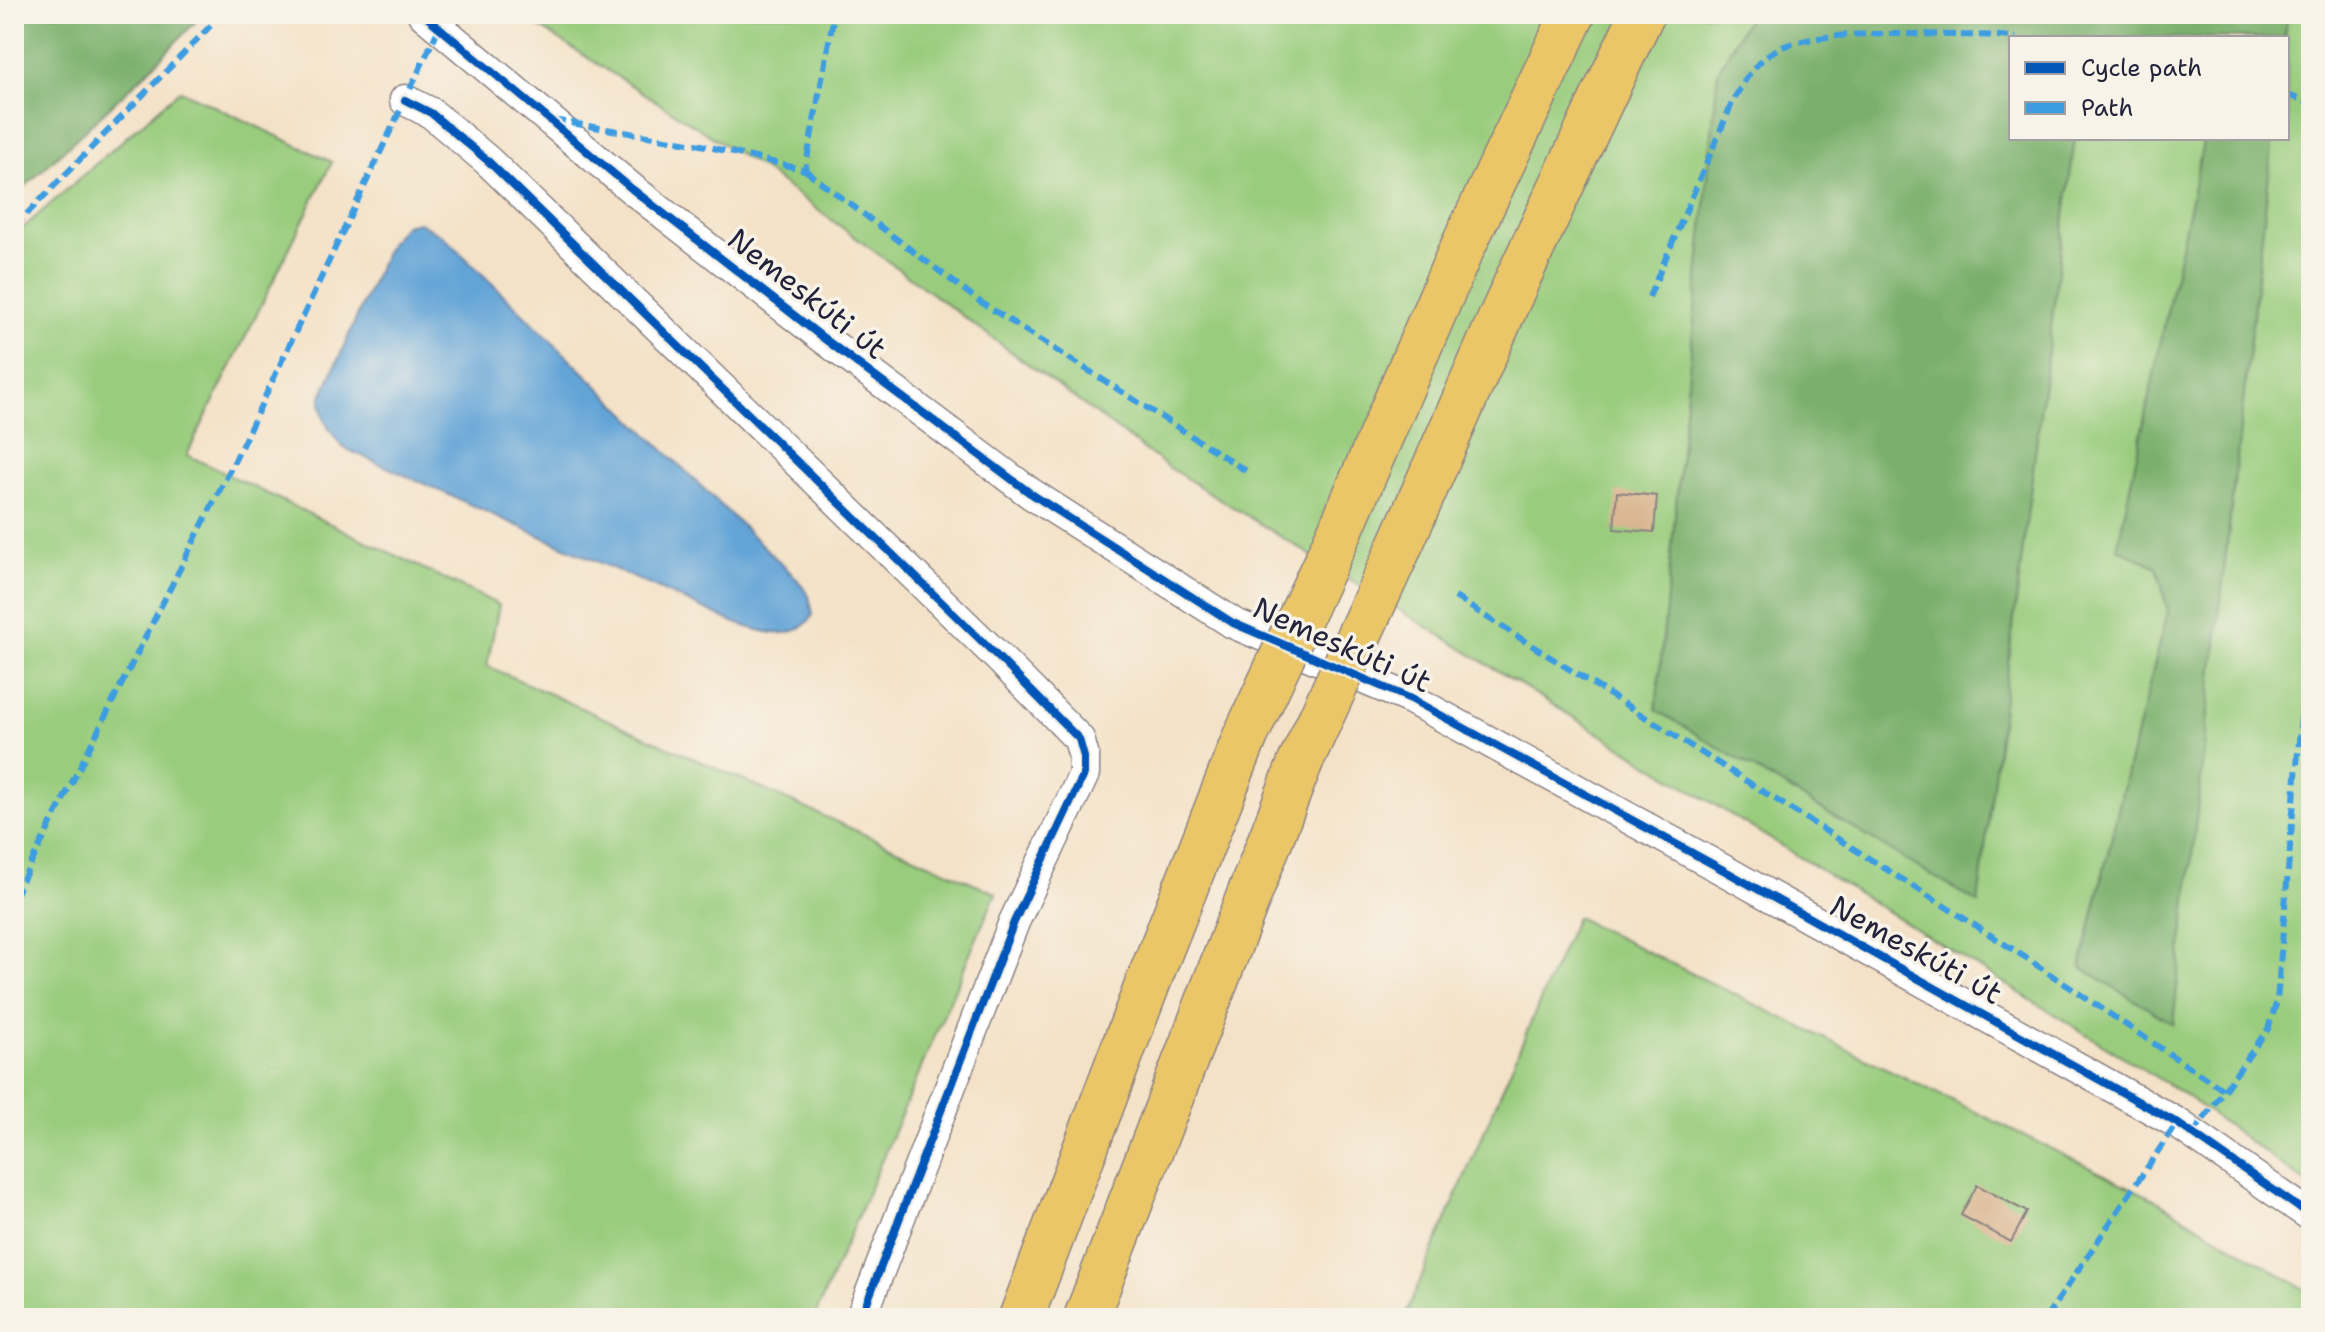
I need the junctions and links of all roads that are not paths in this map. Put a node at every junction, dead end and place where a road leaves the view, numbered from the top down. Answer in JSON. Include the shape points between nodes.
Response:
{"nodes":[{"id":1,"x":423,"y":14,"type":"edge"},
{"id":2,"x":1573,"y":14,"type":"edge"},
{"id":3,"x":1642,"y":14,"type":"edge"},
{"id":4,"x":405,"y":100,"type":"dead end"},
{"id":5,"x":2311,"y":1216,"type":"edge"},
{"id":6,"x":861,"y":1318,"type":"edge"},
{"id":7,"x":1021,"y":1318,"type":"edge"},
{"id":8,"x":1086,"y":1318,"type":"edge"}],
"edges":[{"from":1,"to":5,"type":"street","name":"Nemeskúti út","via":[[632,189],[1030,493],[1233,623],[1411,699],[1700,857],[2177,1123]]},
{"from":2,"to":7,"type":"highway","bridge":true,"via":[[1458,257],[1245,737]]},
{"from":3,"to":8,"type":"highway","bridge":true,"via":[[1300,763]]},
{"from":4,"to":6,"type":"street","via":[[440,119],[499,172],[1079,739],[1084,774],[1014,922]]}]}
